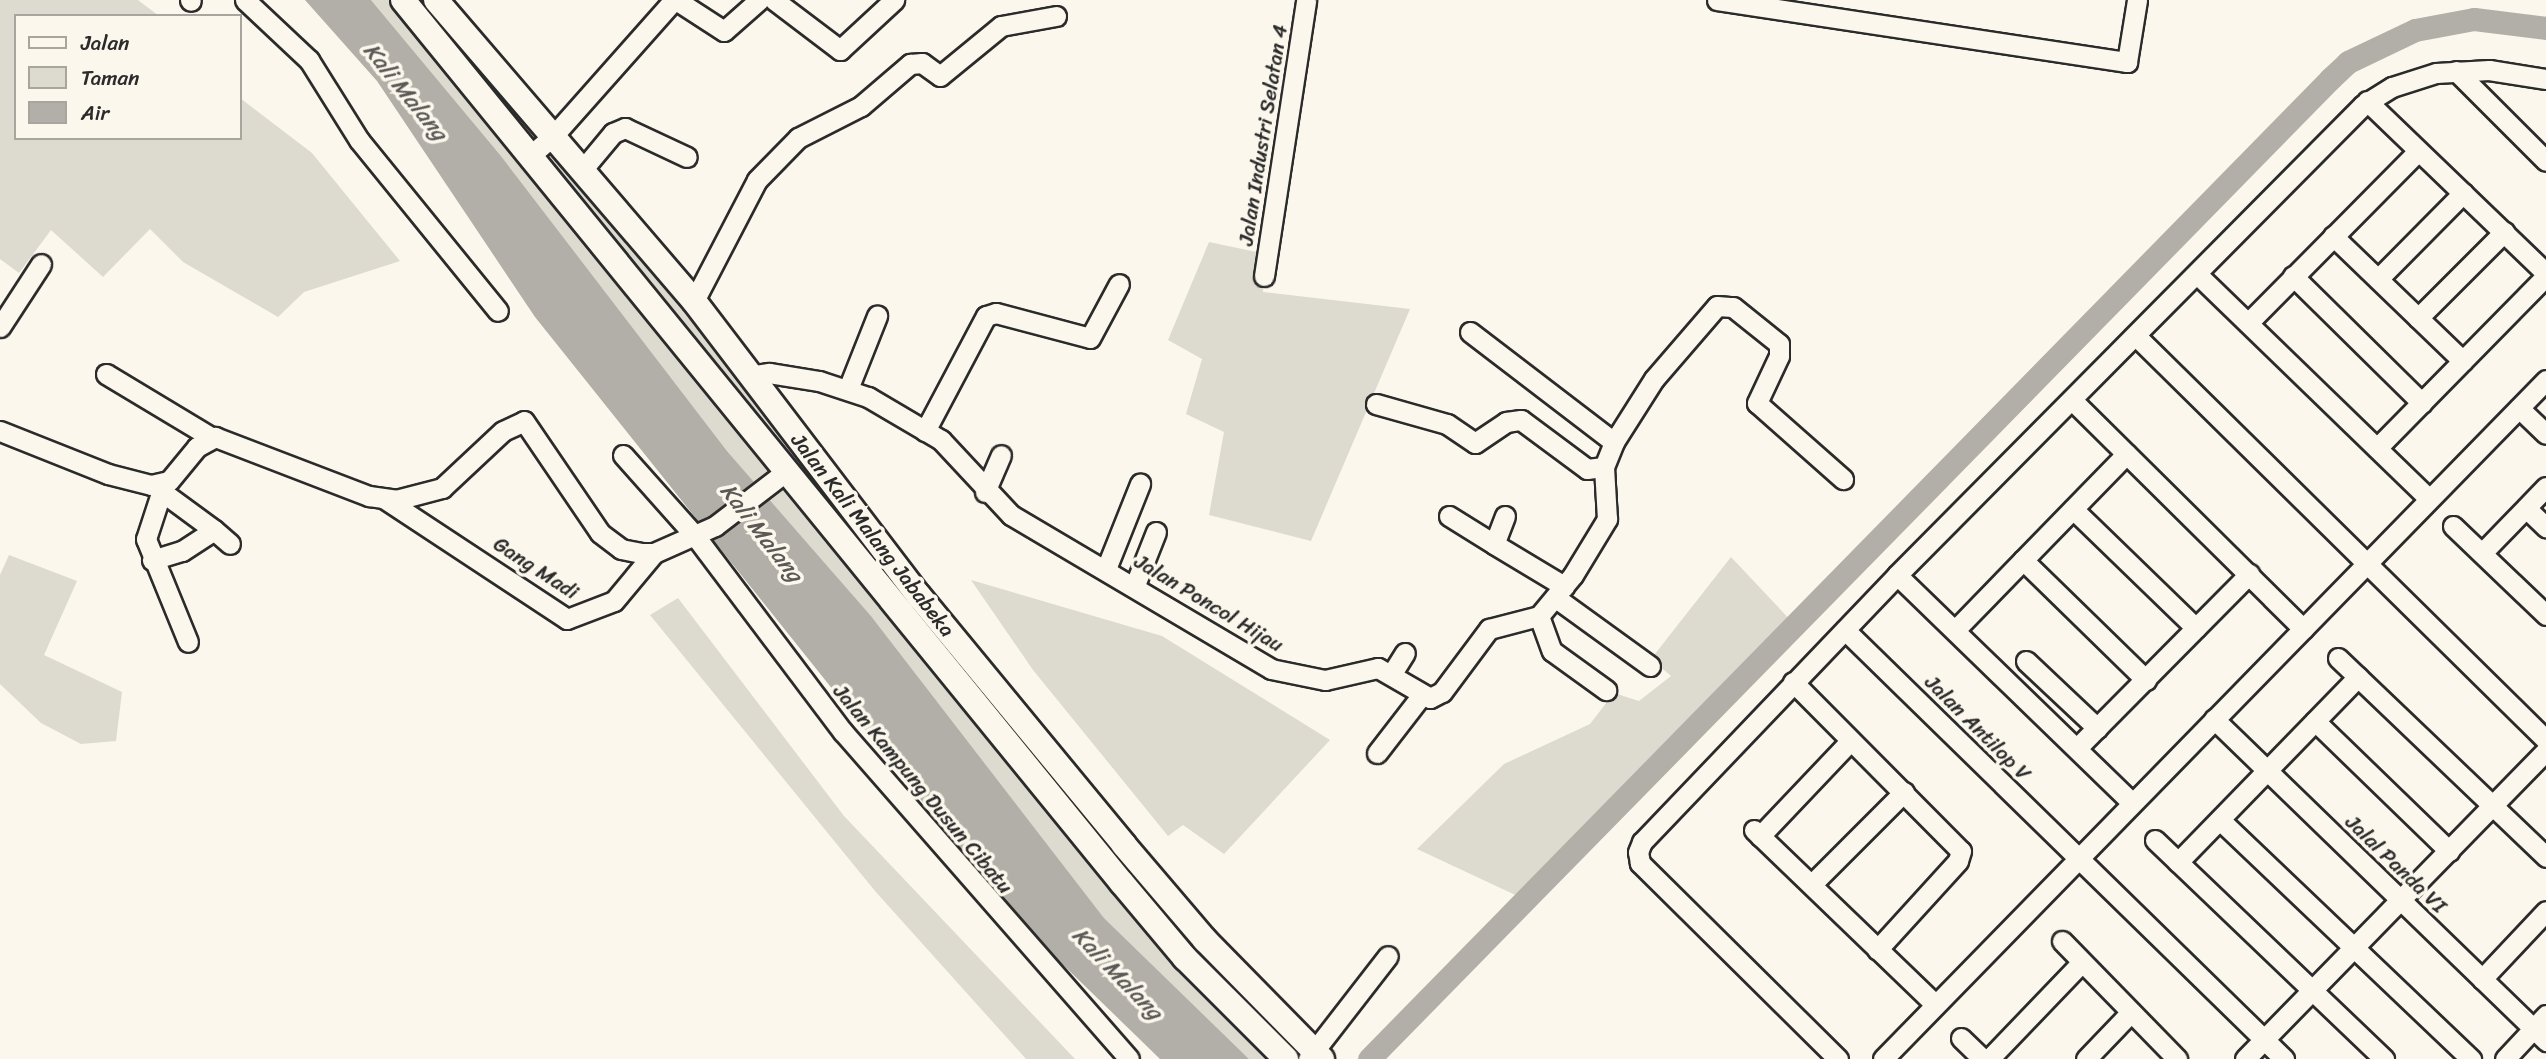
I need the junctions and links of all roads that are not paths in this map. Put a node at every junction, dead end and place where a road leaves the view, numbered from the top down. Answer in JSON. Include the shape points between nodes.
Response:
{"nodes":[{"id":1,"x":246,"y":0,"type":"edge"},
{"id":2,"x":402,"y":0,"type":"edge"},
{"id":3,"x":436,"y":0,"type":"edge"},
{"id":4,"x":675,"y":0,"type":"edge"},
{"id":5,"x":759,"y":0,"type":"edge"},
{"id":6,"x":774,"y":0,"type":"edge"},
{"id":7,"x":894,"y":0,"type":"edge"},
{"id":8,"x":1306,"y":0,"type":"edge"},
{"id":9,"x":1717,"y":0,"type":"edge"},
{"id":10,"x":2137,"y":0,"type":"edge"},
{"id":11,"x":1056,"y":16,"type":"dead end"},
{"id":12,"x":2456,"y":71,"type":"junction"},
{"id":13,"x":2546,"y":79,"type":"edge"},
{"id":14,"x":2367,"y":101,"type":"junction"},
{"id":15,"x":554,"y":135,"type":"junction"},
{"id":16,"x":2417,"y":152,"type":"junction"},
{"id":17,"x":531,"y":155,"type":"junction"},
{"id":18,"x":687,"y":157,"type":"dead end"},
{"id":19,"x":2546,"y":161,"type":"edge"},
{"id":20,"x":583,"y":169,"type":"junction"},
{"id":21,"x":2463,"y":193,"type":"junction"},
{"id":22,"x":2504,"y":232,"type":"junction"},
{"id":23,"x":2333,"y":236,"type":"junction"},
{"id":24,"x":41,"y":264,"type":"dead end"},
{"id":25,"x":2197,"y":274,"type":"junction"},
{"id":26,"x":2546,"y":275,"type":"edge"},
{"id":27,"x":1264,"y":276,"type":"dead end"},
{"id":28,"x":2293,"y":276,"type":"junction"},
{"id":29,"x":2378,"y":279,"type":"junction"},
{"id":30,"x":1119,"y":284,"type":"dead end"},
{"id":31,"x":694,"y":301,"type":"junction"},
{"id":32,"x":498,"y":311,"type":"dead end"},
{"id":33,"x":877,"y":316,"type":"dead end"},
{"id":34,"x":2418,"y":318,"type":"junction"},
{"id":35,"x":2248,"y":323,"type":"junction"},
{"id":36,"x":0,"y":327,"type":"edge"},
{"id":37,"x":1470,"y":332,"type":"dead end"},
{"id":38,"x":2136,"y":336,"type":"junction"},
{"id":39,"x":2463,"y":361,"type":"junction"},
{"id":40,"x":106,"y":374,"type":"dead end"},
{"id":41,"x":749,"y":376,"type":"junction"},
{"id":42,"x":2546,"y":380,"type":"edge"},
{"id":43,"x":848,"y":389,"type":"junction"},
{"id":44,"x":2073,"y":401,"type":"junction"},
{"id":45,"x":2422,"y":403,"type":"junction"},
{"id":46,"x":1376,"y":404,"type":"dead end"},
{"id":47,"x":2519,"y":408,"type":"junction"},
{"id":48,"x":0,"y":431,"type":"edge"},
{"id":49,"x":925,"y":431,"type":"junction"},
{"id":50,"x":2546,"y":434,"type":"edge"},
{"id":51,"x":211,"y":437,"type":"junction"},
{"id":52,"x":1614,"y":442,"type":"junction"},
{"id":53,"x":2377,"y":448,"type":"junction"},
{"id":54,"x":2126,"y":454,"type":"junction"},
{"id":55,"x":623,"y":455,"type":"dead end"},
{"id":56,"x":1001,"y":455,"type":"dead end"},
{"id":57,"x":1604,"y":467,"type":"junction"},
{"id":58,"x":781,"y":475,"type":"junction"},
{"id":59,"x":1843,"y":479,"type":"dead end"},
{"id":60,"x":1140,"y":484,"type":"dead end"},
{"id":61,"x":162,"y":487,"type":"junction"},
{"id":62,"x":2546,"y":487,"type":"edge"},
{"id":63,"x":985,"y":492,"type":"junction"},
{"id":64,"x":384,"y":499,"type":"junction"},
{"id":65,"x":2429,"y":499,"type":"junction"},
{"id":66,"x":2526,"y":508,"type":"junction"},
{"id":67,"x":2073,"y":509,"type":"junction"},
{"id":68,"x":1449,"y":516,"type":"dead end"},
{"id":69,"x":1504,"y":516,"type":"dead end"},
{"id":70,"x":2453,"y":526,"type":"dead end"},
{"id":71,"x":2546,"y":527,"type":"edge"},
{"id":72,"x":214,"y":530,"type":"junction"},
{"id":73,"x":1156,"y":532,"type":"dead end"},
{"id":74,"x":696,"y":537,"type":"junction"},
{"id":75,"x":230,"y":544,"type":"dead end"},
{"id":76,"x":1494,"y":544,"type":"junction"},
{"id":77,"x":654,"y":553,"type":"junction"},
{"id":78,"x":2482,"y":553,"type":"junction"},
{"id":79,"x":152,"y":560,"type":"junction"},
{"id":80,"x":2023,"y":560,"type":"junction"},
{"id":81,"x":2367,"y":567,"type":"junction"},
{"id":82,"x":1106,"y":569,"type":"junction"},
{"id":83,"x":1897,"y":575,"type":"junction"},
{"id":84,"x":2249,"y":575,"type":"junction"},
{"id":85,"x":1135,"y":585,"type":"junction"},
{"id":86,"x":1560,"y":592,"type":"junction"},
{"id":87,"x":2546,"y":615,"type":"edge"},
{"id":88,"x":1539,"y":616,"type":"junction"},
{"id":89,"x":1957,"y":628,"type":"junction"},
{"id":90,"x":2196,"y":628,"type":"junction"},
{"id":91,"x":2303,"y":629,"type":"junction"},
{"id":92,"x":1845,"y":630,"type":"junction"},
{"id":93,"x":188,"y":642,"type":"dead end"},
{"id":94,"x":1405,"y":653,"type":"dead end"},
{"id":95,"x":2338,"y":658,"type":"dead end"},
{"id":96,"x":1650,"y":666,"type":"dead end"},
{"id":97,"x":1391,"y":674,"type":"junction"},
{"id":98,"x":2358,"y":677,"type":"junction"},
{"id":99,"x":2008,"y":679,"type":"junction"},
{"id":100,"x":2146,"y":680,"type":"junction"},
{"id":101,"x":1793,"y":682,"type":"junction"},
{"id":102,"x":1606,"y":690,"type":"dead end"},
{"id":103,"x":1421,"y":696,"type":"junction"},
{"id":104,"x":996,"y":710,"type":"junction"},
{"id":105,"x":2214,"y":719,"type":"junction"},
{"id":106,"x":2315,"y":721,"type":"junction"},
{"id":107,"x":2097,"y":728,"type":"junction"},
{"id":108,"x":2546,"y":740,"type":"edge"},
{"id":109,"x":1850,"y":741,"type":"junction"},
{"id":110,"x":2077,"y":748,"type":"junction"},
{"id":111,"x":2546,"y":751,"type":"edge"},
{"id":112,"x":1377,"y":753,"type":"dead end"},
{"id":113,"x":2267,"y":770,"type":"junction"},
{"id":114,"x":1904,"y":792,"type":"junction"},
{"id":115,"x":2132,"y":803,"type":"junction"},
{"id":116,"x":2493,"y":806,"type":"junction"},
{"id":117,"x":2220,"y":820,"type":"junction"},
{"id":118,"x":2155,"y":840,"type":"dead end"},
{"id":119,"x":2449,"y":851,"type":"junction"},
{"id":120,"x":2546,"y":857,"type":"edge"},
{"id":121,"x":2077,"y":859,"type":"junction"},
{"id":122,"x":2178,"y":862,"type":"junction"},
{"id":123,"x":1812,"y":884,"type":"junction"},
{"id":124,"x":2401,"y":900,"type":"junction"},
{"id":125,"x":2546,"y":911,"type":"edge"},
{"id":126,"x":2062,"y":941,"type":"dead end"},
{"id":127,"x":2354,"y":947,"type":"junction"},
{"id":128,"x":1877,"y":950,"type":"junction"},
{"id":129,"x":1388,"y":956,"type":"dead end"},
{"id":130,"x":2082,"y":962,"type":"junction"},
{"id":131,"x":2482,"y":979,"type":"junction"},
{"id":132,"x":2313,"y":990,"type":"junction"},
{"id":133,"x":1935,"y":1004,"type":"junction"},
{"id":134,"x":2131,"y":1012,"type":"junction"},
{"id":135,"x":2542,"y":1028,"type":"edge"},
{"id":136,"x":1961,"y":1038,"type":"dead end"},
{"id":137,"x":2264,"y":1040,"type":"junction"},
{"id":138,"x":1315,"y":1056,"type":"edge"},
{"id":139,"x":1129,"y":1059,"type":"edge"},
{"id":140,"x":1286,"y":1059,"type":"edge"},
{"id":141,"x":1838,"y":1059,"type":"edge"},
{"id":142,"x":1883,"y":1059,"type":"edge"},
{"id":143,"x":1983,"y":1059,"type":"edge"},
{"id":144,"x":1989,"y":1059,"type":"edge"},
{"id":145,"x":2086,"y":1059,"type":"edge"},
{"id":146,"x":2178,"y":1059,"type":"edge"},
{"id":147,"x":2245,"y":1059,"type":"edge"},
{"id":148,"x":2284,"y":1059,"type":"edge"},
{"id":149,"x":2384,"y":1059,"type":"edge"},
{"id":150,"x":2471,"y":1059,"type":"edge"},
{"id":151,"x":2505,"y":1059,"type":"edge"}],
"edges":[{"from":1,"to":32,"type":"street","via":[[309,60],[367,150]]},
{"from":2,"to":17,"type":"main road","name":"Jalan Kali Malang Jababeka"},
{"from":3,"to":15,"type":"main road","name":"Jalan Kali Malang Jababeka"},
{"from":4,"to":5,"type":"street","via":[[724,31]]},
{"from":4,"to":15,"type":"street"},
{"from":6,"to":7,"type":"street","via":[[840,50]]},
{"from":8,"to":27,"type":"street","name":"Jalan Industri Selatan 4"},
{"from":9,"to":10,"type":"street","via":[[2127,62]]},
{"from":11,"to":31,"type":"street","via":[[1001,26],[940,76],[922,63],[910,64],[861,106],[798,138],[757,180]]},
{"from":12,"to":13,"type":"street"},
{"from":12,"to":14,"type":"street","via":[[2415,78]]},
{"from":12,"to":19,"type":"street"},
{"from":14,"to":16,"type":"street"},
{"from":14,"to":25,"type":"street"},
{"from":15,"to":17,"type":"street"},
{"from":15,"to":20,"type":"main road","name":"Jalan Kali Malang Jababeka"},
{"from":16,"to":21,"type":"street"},
{"from":16,"to":23,"type":"street"},
{"from":17,"to":58,"type":"main road","name":"Jalan Kali Malang Jababeka"},
{"from":18,"to":20,"type":"street","via":[[625,128],[614,133]]},
{"from":20,"to":31,"type":"main road","name":"Jalan Kali Malang Jababeka"},
{"from":21,"to":22,"type":"street"},
{"from":21,"to":29,"type":"street"},
{"from":22,"to":26,"type":"street"},
{"from":22,"to":34,"type":"street"},
{"from":23,"to":28,"type":"street"},
{"from":23,"to":29,"type":"street"},
{"from":24,"to":36,"type":"street"},
{"from":25,"to":35,"type":"street"},
{"from":25,"to":38,"type":"street"},
{"from":26,"to":39,"type":"street"},
{"from":28,"to":35,"type":"street"},
{"from":28,"to":45,"type":"street"},
{"from":29,"to":34,"type":"street"},
{"from":30,"to":49,"type":"street","via":[[1090,338],[996,313],[986,316]]},
{"from":31,"to":41,"type":"main road","name":"Jalan Kali Malang Jababeka"},
{"from":33,"to":43,"type":"street"},
{"from":34,"to":39,"type":"street"},
{"from":35,"to":53,"type":"street"},
{"from":37,"to":52,"type":"street"},
{"from":38,"to":44,"type":"street"},
{"from":38,"to":81,"type":"street"},
{"from":39,"to":45,"type":"street"},
{"from":40,"to":51,"type":"street"},
{"from":41,"to":43,"type":"street","name":"Jalan Poncol Hijau","via":[[769,373]]},
{"from":41,"to":104,"type":"main road","name":"Jalan Kali Malang Jababeka"},
{"from":42,"to":47,"type":"street"},
{"from":43,"to":49,"type":"street","name":"Jalan Poncol Hijau"},
{"from":44,"to":54,"type":"street"},
{"from":44,"to":83,"type":"street"},
{"from":45,"to":53,"type":"street"},
{"from":46,"to":57,"type":"street","via":[[1447,424],[1475,443],[1506,422],[1521,420],[1587,469]]},
{"from":47,"to":50,"type":"street"},
{"from":47,"to":65,"type":"street"},
{"from":48,"to":61,"type":"street","via":[[129,481]]},
{"from":49,"to":63,"type":"street","name":"Jalan Poncol Hijau","via":[[956,453]]},
{"from":51,"to":61,"type":"street"},
{"from":51,"to":64,"type":"street"},
{"from":52,"to":57,"type":"street"},
{"from":52,"to":59,"type":"street","via":[[1654,380],[1720,304],[1733,307],[1779,344],[1779,356],[1756,399]]},
{"from":53,"to":65,"type":"street"},
{"from":54,"to":67,"type":"street"},
{"from":54,"to":84,"type":"street"},
{"from":55,"to":74,"type":"street","name":"Jalan Kampung Dusun Cibatu"},
{"from":56,"to":63,"type":"street"},
{"from":57,"to":86,"type":"street","via":[[1607,519]]},
{"from":58,"to":74,"type":"street"},
{"from":58,"to":104,"type":"main road","name":"Jalan Kali Malang Jababeka"},
{"from":60,"to":82,"type":"street"},
{"from":61,"to":72,"type":"street"},
{"from":61,"to":79,"type":"street","via":[[147,526]]},
{"from":62,"to":66,"type":"street"},
{"from":63,"to":82,"type":"street","name":"Jalan Poncol Hijau","via":[[1012,515]]},
{"from":64,"to":77,"type":"street","name":"Gang Madi","via":[[567,619],[614,601]]},
{"from":64,"to":77,"type":"street","via":[[421,497],[442,488],[507,428],[524,421],[607,540],[630,551]]},
{"from":65,"to":81,"type":"street"},
{"from":66,"to":71,"type":"street"},
{"from":66,"to":78,"type":"street"},
{"from":67,"to":80,"type":"street"},
{"from":67,"to":90,"type":"street"},
{"from":68,"to":76,"type":"street"},
{"from":69,"to":76,"type":"street"},
{"from":70,"to":78,"type":"street"},
{"from":72,"to":75,"type":"street"},
{"from":72,"to":79,"type":"street","via":[[182,551]]},
{"from":73,"to":85,"type":"street"},
{"from":74,"to":77,"type":"street"},
{"from":74,"to":139,"type":"street","name":"Jalan Kampung Dusun Cibatu","via":[[844,732]]},
{"from":76,"to":86,"type":"street"},
{"from":78,"to":87,"type":"street"},
{"from":79,"to":93,"type":"street"},
{"from":80,"to":89,"type":"street"},
{"from":80,"to":100,"type":"street"},
{"from":81,"to":91,"type":"street"},
{"from":81,"to":108,"type":"street"},
{"from":82,"to":85,"type":"street","name":"Jalan Poncol Hijau"},
{"from":83,"to":89,"type":"street"},
{"from":83,"to":92,"type":"street"},
{"from":84,"to":90,"type":"street"},
{"from":84,"to":91,"type":"street"},
{"from":85,"to":97,"type":"street","name":"Jalan Poncol Hijau","via":[[1271,669],[1325,680],[1370,667]]},
{"from":86,"to":88,"type":"street"},
{"from":86,"to":96,"type":"street"},
{"from":88,"to":102,"type":"street","via":[[1552,651]]},
{"from":88,"to":103,"type":"street","via":[[1489,629],[1442,692],[1430,698]]},
{"from":89,"to":99,"type":"street"},
{"from":90,"to":100,"type":"street"},
{"from":91,"to":105,"type":"street"},
{"from":92,"to":101,"type":"street"},
{"from":92,"to":121,"type":"street","name":"Jalan Antilop V"},
{"from":94,"to":97,"type":"street"},
{"from":95,"to":98,"type":"street"},
{"from":97,"to":103,"type":"street"},
{"from":98,"to":106,"type":"street"},
{"from":98,"to":116,"type":"street"},
{"from":99,"to":107,"type":"street","via":[[2032,654]]},
{"from":99,"to":110,"type":"street"},
{"from":100,"to":107,"type":"street"},
{"from":101,"to":109,"type":"street"},
{"from":101,"to":141,"type":"street","via":[[1642,842],[1638,857]]},
{"from":103,"to":112,"type":"street"},
{"from":104,"to":138,"type":"main road","name":"Jalan Kali Malang Jababeka"},
{"from":104,"to":140,"type":"main road","name":"Jalan Kali Malang Jababeka","via":[[1185,958]]},
{"from":105,"to":113,"type":"street","name":"Jalal Panda VI"},
{"from":105,"to":115,"type":"street"},
{"from":106,"to":113,"type":"street"},
{"from":106,"to":119,"type":"street"},
{"from":107,"to":110,"type":"street"},
{"from":109,"to":114,"type":"street"},
{"from":109,"to":123,"type":"street","via":[[1757,833]]},
{"from":110,"to":115,"type":"street"},
{"from":111,"to":116,"type":"street"},
{"from":113,"to":117,"type":"street"},
{"from":113,"to":124,"type":"street","name":"Jalal Panda VI"},
{"from":114,"to":123,"type":"street"},
{"from":114,"to":128,"type":"street","via":[[1959,846],[1961,856]]},
{"from":115,"to":121,"type":"street"},
{"from":116,"to":119,"type":"street"},
{"from":116,"to":120,"type":"street"},
{"from":117,"to":122,"type":"street"},
{"from":117,"to":127,"type":"street"},
{"from":118,"to":122,"type":"street"},
{"from":119,"to":124,"type":"street"},
{"from":121,"to":133,"type":"street"},
{"from":121,"to":137,"type":"street","name":"Jalan Antilop V"},
{"from":122,"to":132,"type":"street"},
{"from":123,"to":128,"type":"street"},
{"from":124,"to":127,"type":"street"},
{"from":124,"to":131,"type":"street","name":"Jalal Panda VI"},
{"from":125,"to":131,"type":"street"},
{"from":126,"to":130,"type":"street"},
{"from":127,"to":132,"type":"street"},
{"from":127,"to":150,"type":"street"},
{"from":128,"to":133,"type":"street"},
{"from":129,"to":138,"type":"street"},
{"from":130,"to":134,"type":"street"},
{"from":130,"to":144,"type":"street"},
{"from":131,"to":135,"type":"street","name":"Jalal Panda VI"},
{"from":132,"to":137,"type":"street"},
{"from":132,"to":149,"type":"street"},
{"from":133,"to":142,"type":"street"},
{"from":134,"to":145,"type":"street"},
{"from":134,"to":146,"type":"street"},
{"from":135,"to":151,"type":"street"},
{"from":136,"to":143,"type":"street"},
{"from":137,"to":147,"type":"street"},
{"from":137,"to":148,"type":"street","name":"Jalan Antilop V"}]}
